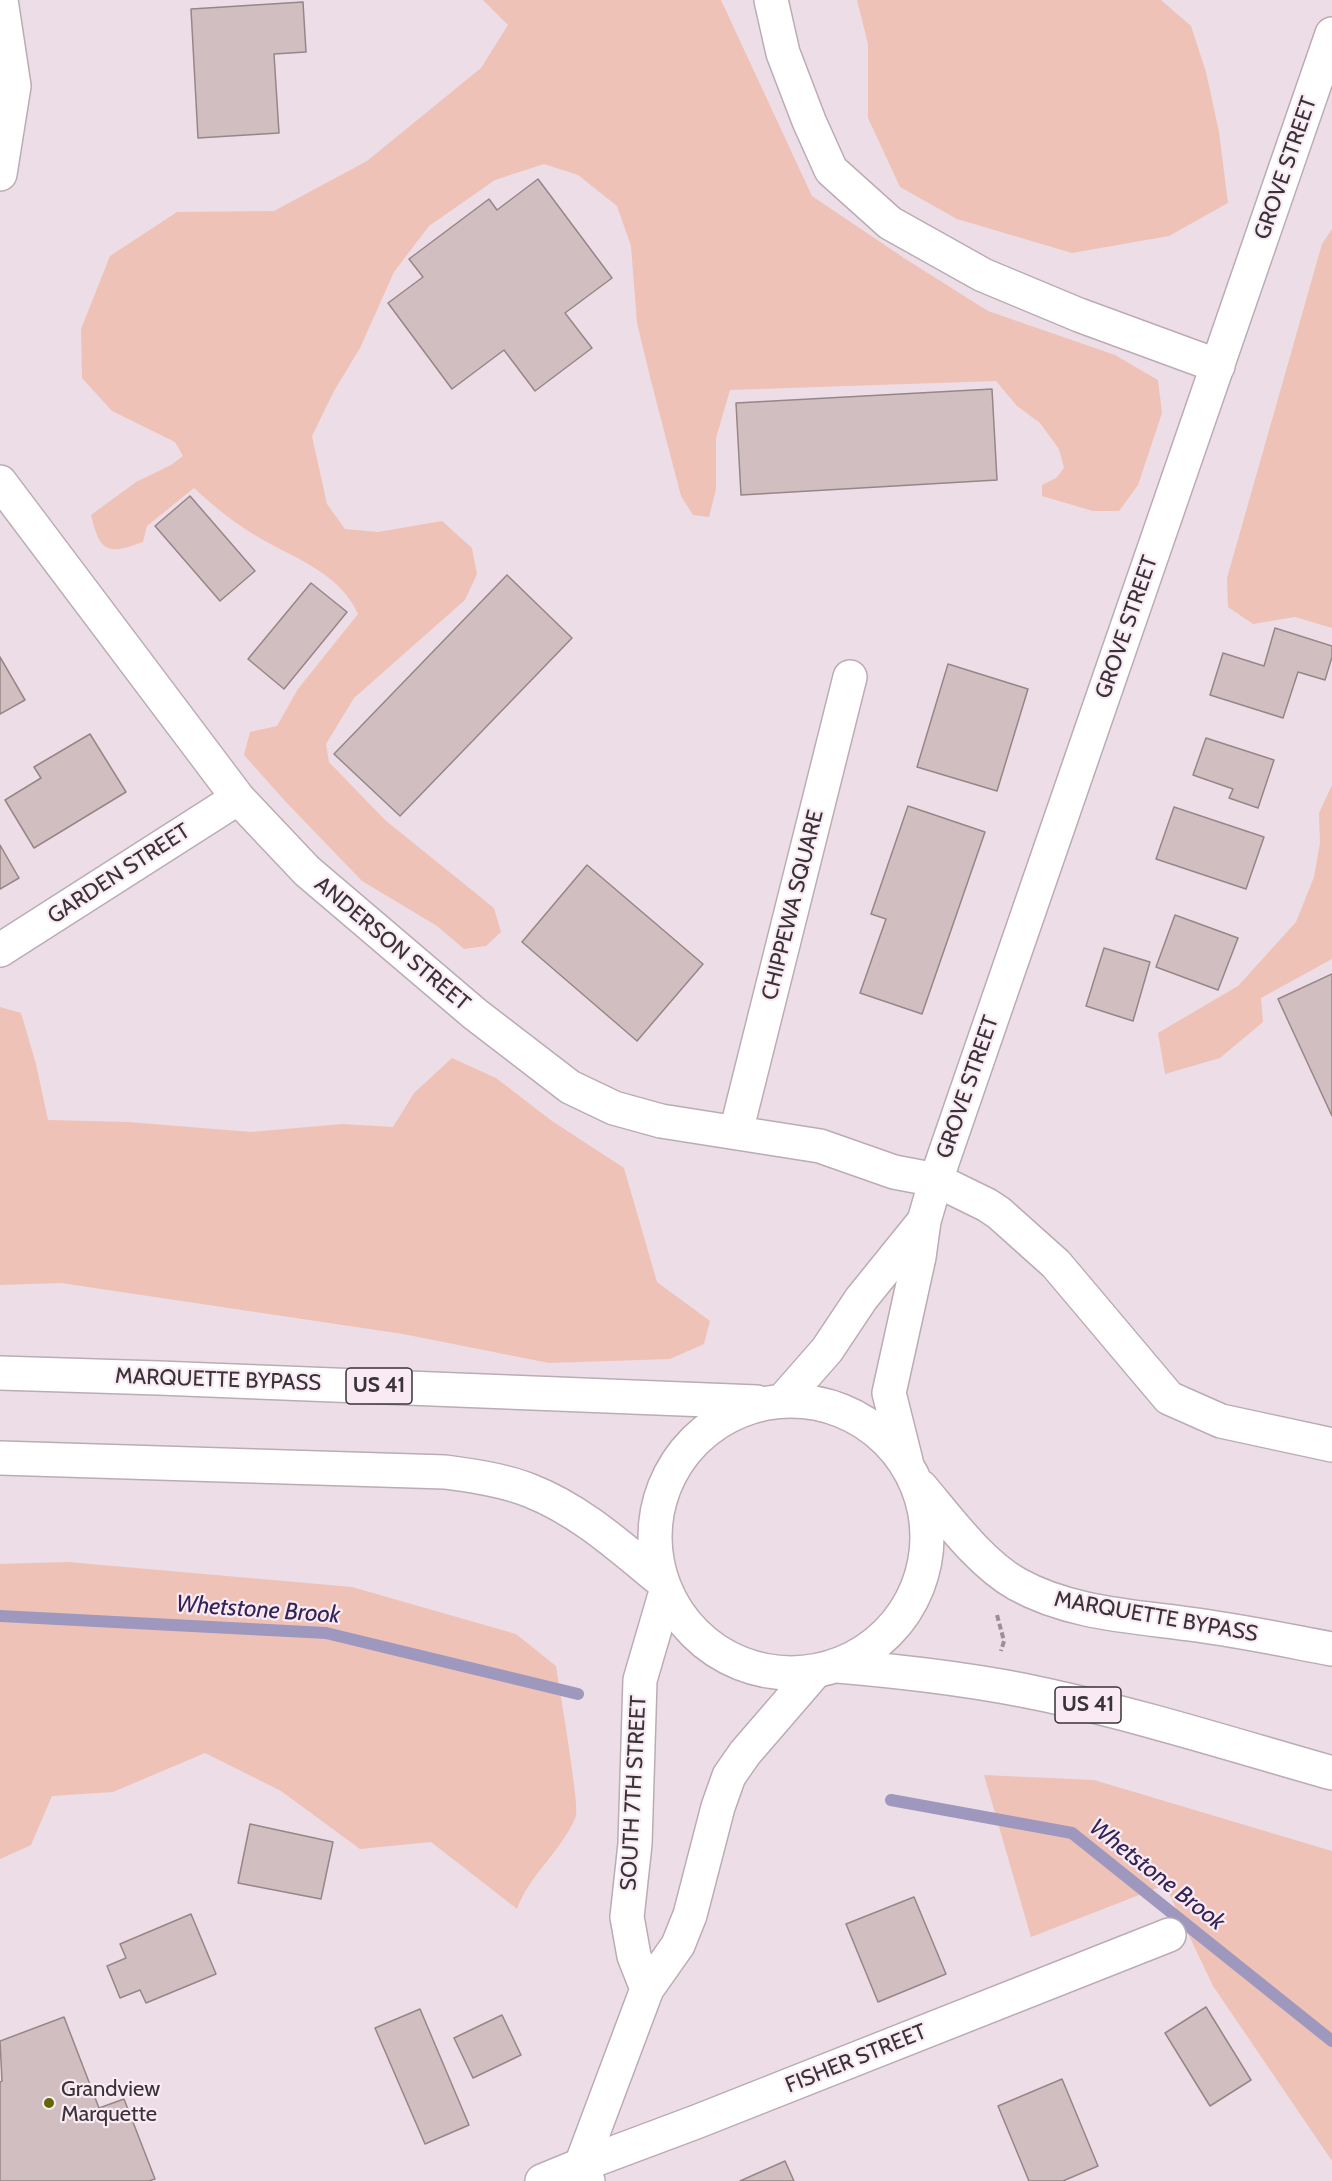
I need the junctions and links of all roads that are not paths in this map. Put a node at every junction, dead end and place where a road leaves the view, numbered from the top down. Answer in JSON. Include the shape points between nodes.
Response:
{"nodes":[{"id":1,"x":1,"y":0,"type":"edge"},
{"id":2,"x":771,"y":0,"type":"edge"},
{"id":3,"x":1332,"y":34,"type":"edge"},
{"id":4,"x":0,"y":174,"type":"edge"},
{"id":5,"x":1218,"y":366,"type":"junction"},
{"id":6,"x":0,"y":482,"type":"edge"},
{"id":7,"x":850,"y":677,"type":"dead end"},
{"id":8,"x":238,"y":798,"type":"junction"},
{"id":9,"x":0,"y":950,"type":"edge"},
{"id":10,"x":736,"y":1132,"type":"junction"},
{"id":11,"x":936,"y":1180,"type":"junction"},
{"id":12,"x":924,"y":1221,"type":"junction"},
{"id":13,"x":0,"y":1373,"type":"edge"},
{"id":14,"x":772,"y":1400,"type":"junction"},
{"id":15,"x":1332,"y":1445,"type":"edge"},
{"id":16,"x":0,"y":1458,"type":"edge"},
{"id":17,"x":912,"y":1472,"type":"junction"},
{"id":18,"x":661,"y":1587,"type":"junction"},
{"id":19,"x":1332,"y":1649,"type":"edge"},
{"id":20,"x":826,"y":1669,"type":"junction"},
{"id":21,"x":1332,"y":1773,"type":"edge"},
{"id":22,"x":1169,"y":1935,"type":"dead end"},
{"id":23,"x":647,"y":1989,"type":"junction"},
{"id":24,"x":584,"y":2173,"type":"edge"},
{"id":25,"x":542,"y":2181,"type":"edge"}],
"edges":[{"from":1,"to":4,"type":"main road","via":[[14,86]]},
{"from":2,"to":5,"type":"main road","via":[[783,53],[831,170],[890,223],[983,275]]},
{"from":3,"to":5,"type":"main road","name":"GROVE STREET"},
{"from":5,"to":11,"type":"main road","name":"GROVE STREET"},
{"from":6,"to":8,"type":"main road","name":"ANDERSON STREET"},
{"from":7,"to":10,"type":"main road","name":"CHIPPEWA SQUARE"},
{"from":8,"to":9,"type":"main road","name":"GARDEN STREET"},
{"from":8,"to":10,"type":"main road","name":"ANDERSON STREET","via":[[307,871],[359,917],[570,1087],[614,1108],[661,1121]]},
{"from":10,"to":11,"type":"main road","name":"ANDERSON STREET","via":[[820,1146],[894,1172]]},
{"from":11,"to":12,"type":"main road","name":"GROVE STREET"},
{"from":11,"to":15,"type":"main road","name":"ANDERSON STREET","via":[[999,1213],[1056,1264],[1169,1398],[1221,1421]]},
{"from":12,"to":14,"type":"main road","name":"GROVE STREET","via":[[861,1299],[827,1350]]},
{"from":12,"to":17,"type":"main road","name":"GROVE STREET","via":[[889,1393]]},
{"from":13,"to":14,"type":"main road","name":"MARQUETTE BYPASS","number":"US 41"},
{"from":14,"to":17,"type":"main road","number":"US 41","via":[[813,1401],[851,1412],[878,1431]]},
{"from":14,"to":18,"type":"main road","name":"SOUTH 7TH STREET","via":[[720,1423],[694,1447],[674,1475],[661,1507]]},
{"from":16,"to":18,"type":"main road","number":"US 41","via":[[445,1472],[492,1479],[562,1506],[604,1534]]},
{"from":17,"to":19,"type":"main road","name":"MARQUETTE BYPASS","number":"US 41","via":[[953,1524],[996,1569],[1043,1596],[1118,1615]]},
{"from":17,"to":20,"type":"main road","name":"GROVE STREET","via":[[926,1521],[926,1553],[916,1589],[875,1641]]},
{"from":18,"to":20,"type":"main road","number":"US 41","via":[[682,1624],[704,1645],[735,1663],[770,1671]]},
{"from":18,"to":23,"type":"main road","name":"SOUTH 7TH STREET","via":[[640,1680],[635,1844],[627,1917],[634,1956]]},
{"from":20,"to":21,"type":"main road","number":"US 41","via":[[932,1676],[1043,1694]]},
{"from":20,"to":23,"type":"main road","via":[[745,1752],[729,1776],[690,1916],[678,1945]]},
{"from":22,"to":24,"type":"main road","name":"FISHER STREET","via":[[696,2122]]},
{"from":23,"to":24,"type":"main road"},
{"from":24,"to":25,"type":"main road","name":"FISHER STREET"}]}
